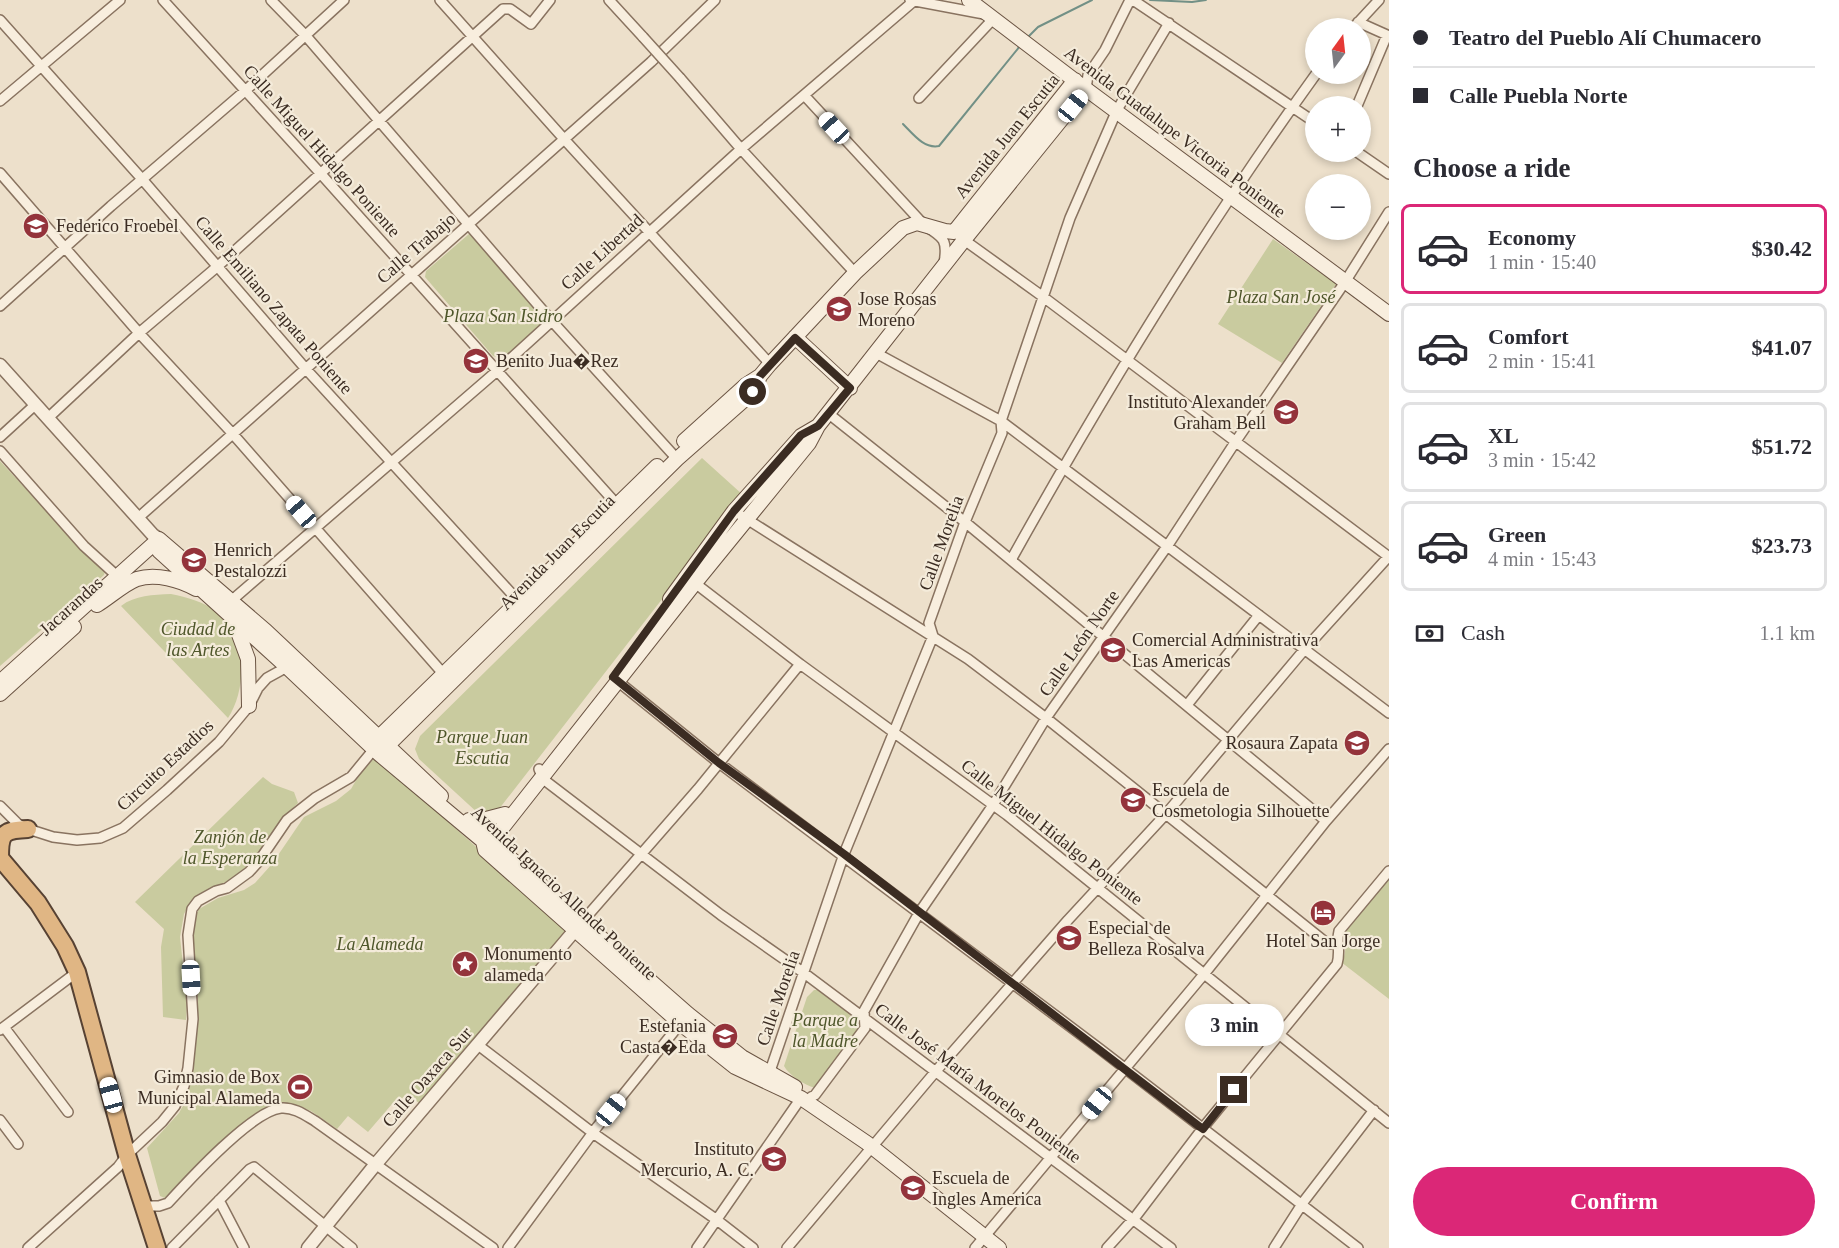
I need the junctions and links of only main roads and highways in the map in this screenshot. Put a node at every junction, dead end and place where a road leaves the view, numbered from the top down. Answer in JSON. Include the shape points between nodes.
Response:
{"nodes":[{"id":1,"x":969,"y":0,"type":"edge"},
{"id":2,"x":1075,"y":80,"type":"junction"},
{"id":3,"x":1086,"y":89,"type":"junction"},
{"id":4,"x":959,"y":236,"type":"junction"},
{"id":5,"x":1389,"y":314,"type":"edge"},
{"id":6,"x":795,"y":338,"type":"junction"},
{"id":7,"x":850,"y":388,"type":"junction"},
{"id":8,"x":818,"y":426,"type":"junction"},
{"id":9,"x":159,"y":543,"type":"junction"},
{"id":10,"x":691,"y":579,"type":"junction"},
{"id":11,"x":213,"y":599,"type":"junction"},
{"id":12,"x":98,"y":605,"type":"junction"},
{"id":13,"x":232,"y":616,"type":"junction"},
{"id":14,"x":447,"y":679,"type":"junction"},
{"id":15,"x":0,"y":682,"type":"edge"},
{"id":16,"x":0,"y":694,"type":"edge"},
{"id":17,"x":249,"y":706,"type":"road end"},
{"id":18,"x":399,"y":735,"type":"junction"},
{"id":19,"x":380,"y":746,"type":"junction"},
{"id":20,"x":400,"y":756,"type":"junction"},
{"id":21,"x":541,"y":774,"type":"junction"},
{"id":22,"x":505,"y":814,"type":"junction"},
{"id":23,"x":467,"y":820,"type":"junction"},
{"id":24,"x":28,"y":829,"type":"road end"},
{"id":25,"x":487,"y":841,"type":"junction"},
{"id":26,"x":0,"y":858,"type":"edge"},
{"id":27,"x":157,"y":1248,"type":"edge"},
{"id":28,"x":999,"y":1248,"type":"edge"}],
"edges":[{"from":1,"to":2,"type":"main road","name":"Avenida Guadalupe Victoria Poniente"},
{"from":2,"to":3,"type":"main road","name":"Avenida Guadalupe Victoria Poniente"},
{"from":2,"to":4,"type":"main road","name":"Avenida Juan Escutia"},
{"from":3,"to":4,"type":"main road","name":"Avenida Juan Escutia"},
{"from":3,"to":5,"type":"main road","name":"Avenida Guadalupe Victoria Poniente"},
{"from":4,"to":6,"type":"main road","name":"Avenida Juan Escutia","via":[[917,223],[903,228]]},
{"from":4,"to":7,"type":"main road","name":"Avenida Juan Escutia","via":[[943,267]]},
{"from":6,"to":7,"type":"main road"},
{"from":6,"to":14,"type":"main road","name":"Avenida Juan Escutia","via":[[760,376],[753,392],[674,456]]},
{"from":7,"to":8,"type":"main road","name":"Avenida Juan Escutia"},
{"from":8,"to":10,"type":"main road","name":"Avenida Juan Escutia","via":[[810,442],[747,518]]},
{"from":8,"to":10,"type":"main road","name":"Avenida Juan Escutia","via":[[801,435],[734,511]]},
{"from":9,"to":11,"type":"main road","name":"Avenida Ignacio Allende Poniente"},
{"from":9,"to":12,"type":"main road","name":"Jacarandas"},
{"from":9,"to":15,"type":"main road","name":"Jacarandas"},
{"from":9,"to":19,"type":"main road","name":"Avenida Ignacio Allende Poniente","via":[[266,631]]},
{"from":10,"to":21,"type":"main road","name":"Avenida Juan Escutia"},
{"from":11,"to":12,"type":"main road","via":[[187,584],[153,577],[136,580]]},
{"from":11,"to":13,"type":"main road","name":"Avenida Ignacio Allende Poniente"},
{"from":12,"to":16,"type":"main road","name":"Jacarandas"},
{"from":13,"to":17,"type":"main road","via":[[248,659]]},
{"from":13,"to":19,"type":"main road","name":"Avenida Ignacio Allende Poniente","via":[[276,659]]},
{"from":14,"to":18,"type":"main road","name":"Avenida Juan Escutia"},
{"from":14,"to":19,"type":"main road","name":"Avenida Juan Escutia"},
{"from":18,"to":19,"type":"main road","name":"Avenida Juan Escutia"},
{"from":18,"to":20,"type":"main road"},
{"from":19,"to":20,"type":"main road","name":"Avenida Ignacio Allende Poniente"},
{"from":19,"to":25,"type":"main road","name":"Avenida Ignacio Allende Poniente"},
{"from":20,"to":23,"type":"main road","name":"Avenida Ignacio Allende Poniente"},
{"from":21,"to":22,"type":"main road","name":"Avenida Juan Escutia"},
{"from":21,"to":25,"type":"main road","name":"Avenida Juan Escutia"},
{"from":22,"to":23,"type":"main road"},
{"from":22,"to":25,"type":"main road","name":"Avenida Juan Escutia"},
{"from":23,"to":25,"type":"main road","name":"Avenida Ignacio Allende Poniente"},
{"from":24,"to":26,"type":"highway","via":[[4,834]]},
{"from":25,"to":28,"type":"main road","name":"Avenida Ignacio Allende Poniente","via":[[685,1019],[768,1077],[806,1098]]},
{"from":26,"to":27,"type":"highway","via":[[38,903],[77,972]]}]}
